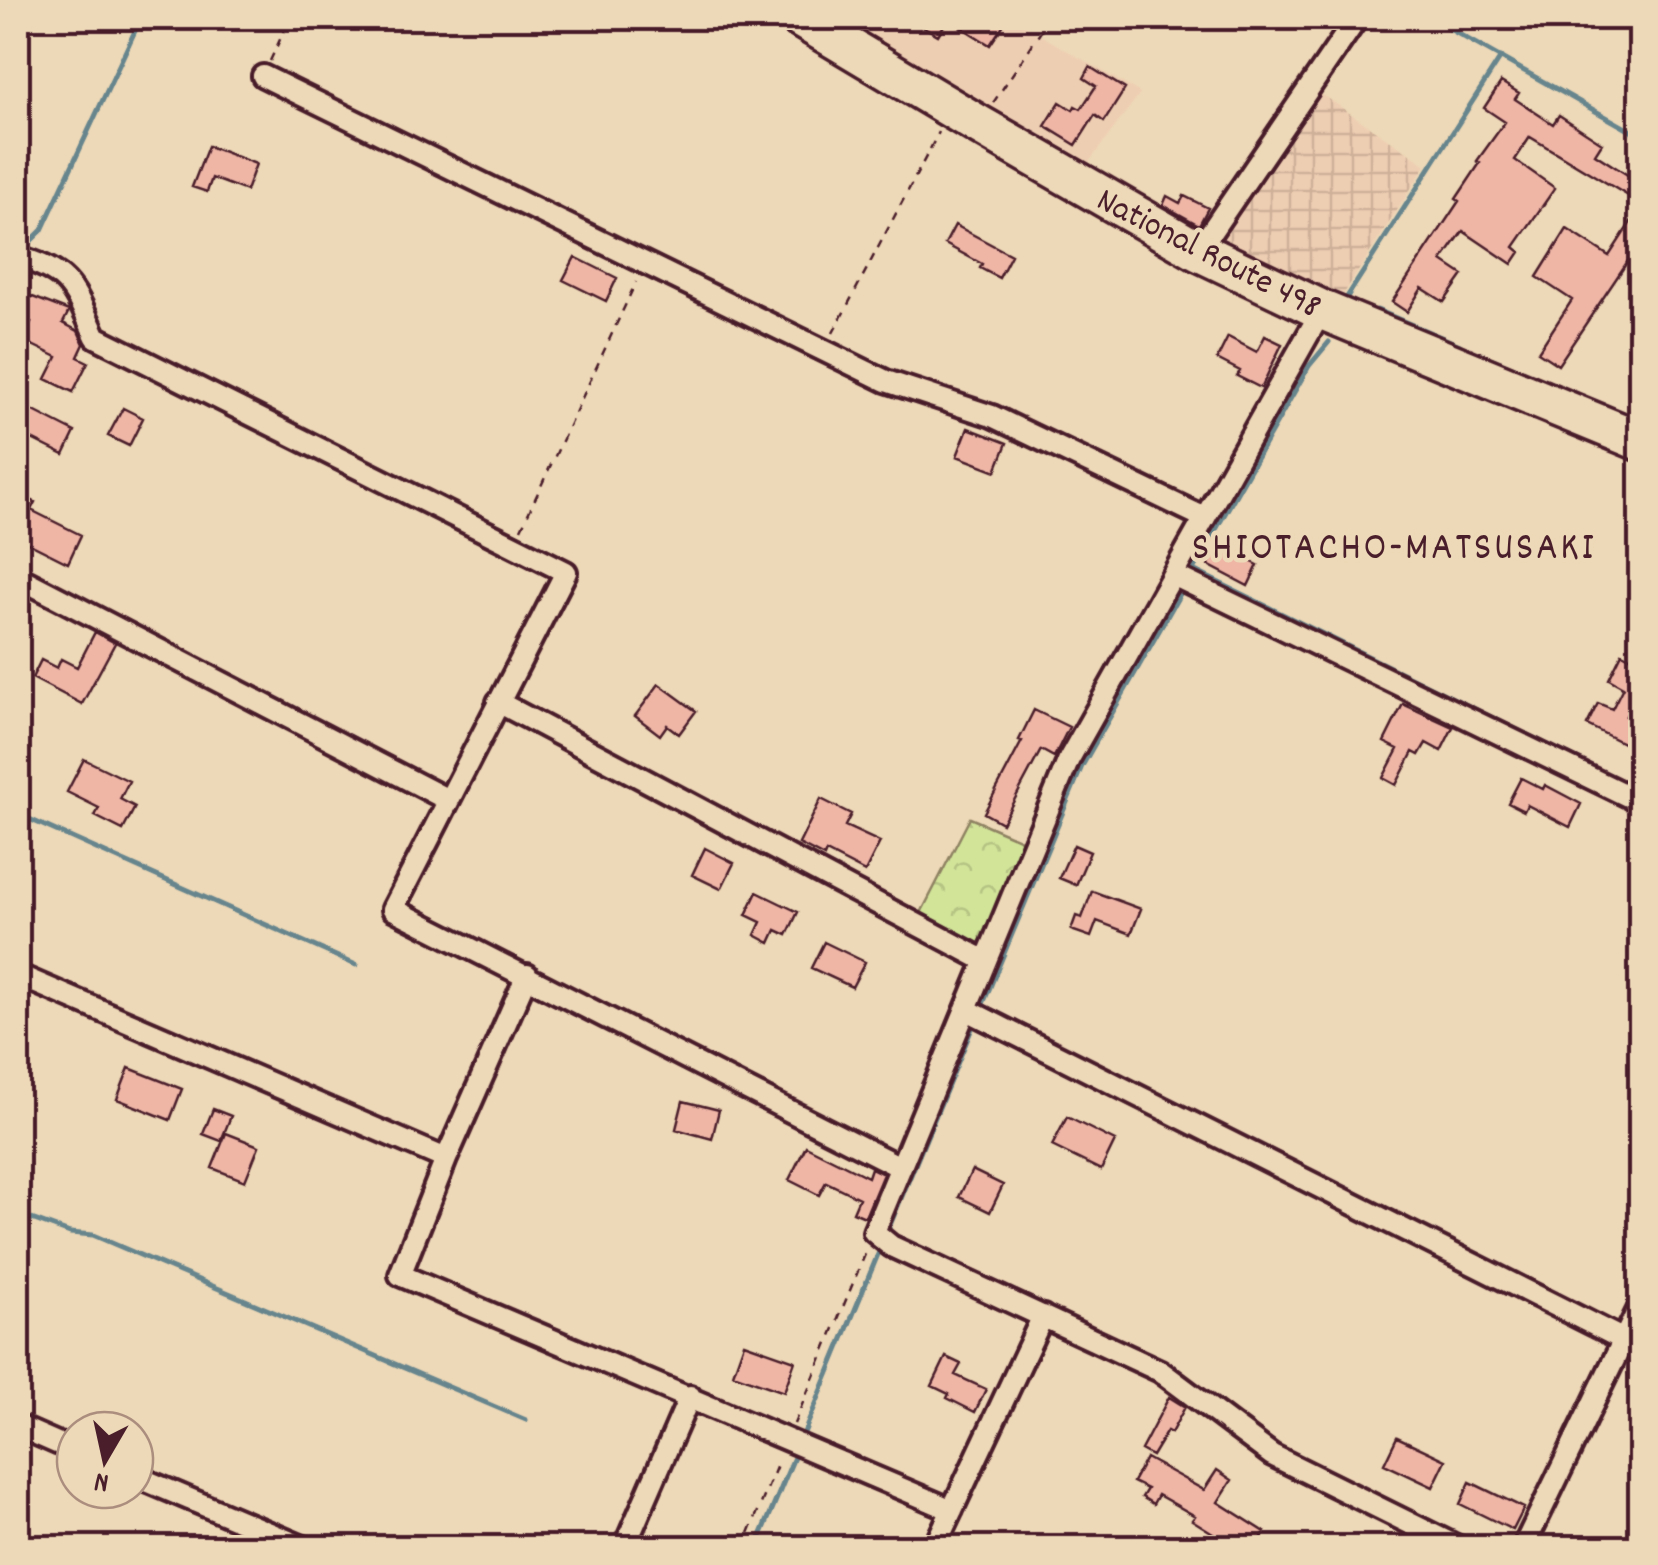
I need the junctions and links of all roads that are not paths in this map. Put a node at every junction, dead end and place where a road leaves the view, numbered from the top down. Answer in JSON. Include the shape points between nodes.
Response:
{"nodes":[{"id":1,"x":800,"y":18,"type":"edge"},
{"id":2,"x":1357,"y":18,"type":"edge"},
{"id":3,"x":264,"y":76,"type":"road end"},
{"id":4,"x":1198,"y":251,"type":"junction"},
{"id":5,"x":22,"y":258,"type":"edge"},
{"id":6,"x":1322,"y":310,"type":"junction"},
{"id":7,"x":1640,"y":441,"type":"edge"},
{"id":8,"x":1206,"y":518,"type":"junction"},
{"id":9,"x":1173,"y":575,"type":"junction"},
{"id":10,"x":18,"y":577,"type":"edge"},
{"id":11,"x":498,"y":702,"type":"junction"},
{"id":12,"x":448,"y":800,"type":"junction"},
{"id":13,"x":1640,"y":802,"type":"edge"},
{"id":14,"x":984,"y":960,"type":"junction"},
{"id":15,"x":18,"y":974,"type":"edge"},
{"id":16,"x":528,"y":976,"type":"junction"},
{"id":17,"x":967,"y":1010,"type":"junction"},
{"id":18,"x":446,"y":1158,"type":"junction"},
{"id":19,"x":900,"y":1166,"type":"junction"},
{"id":20,"x":1640,"y":1306,"type":"edge"},
{"id":21,"x":1043,"y":1316,"type":"junction"},
{"id":22,"x":1632,"y":1344,"type":"edge"},
{"id":23,"x":690,"y":1396,"type":"junction"},
{"id":24,"x":18,"y":1426,"type":"edge"},
{"id":25,"x":55,"y":1442,"type":"edge"},
{"id":26,"x":155,"y":1484,"type":"edge"},
{"id":27,"x":952,"y":1510,"type":"junction"},
{"id":28,"x":306,"y":1548,"type":"edge"},
{"id":29,"x":624,"y":1548,"type":"edge"},
{"id":30,"x":934,"y":1548,"type":"edge"},
{"id":31,"x":1460,"y":1548,"type":"edge"},
{"id":32,"x":1523,"y":1548,"type":"edge"}],
"edges":[{"from":1,"to":4,"type":"highway","name":"National Route 498"},
{"from":2,"to":4,"type":"street"},
{"from":3,"to":8,"type":"street","via":[[886,381],[992,416]]},
{"from":4,"to":6,"type":"highway","name":"National Route 498"},
{"from":5,"to":11,"type":"street","via":[[71,284],[96,338],[566,572]]},
{"from":6,"to":7,"type":"highway","name":"National Route 498"},
{"from":6,"to":8,"type":"street"},
{"from":8,"to":9,"type":"street"},
{"from":9,"to":13,"type":"street"},
{"from":9,"to":14,"type":"street","via":[[1070,759]]},
{"from":10,"to":12,"type":"street"},
{"from":11,"to":12,"type":"street"},
{"from":11,"to":14,"type":"street"},
{"from":12,"to":16,"type":"street","via":[[394,908]]},
{"from":14,"to":17,"type":"street"},
{"from":15,"to":18,"type":"street"},
{"from":16,"to":18,"type":"street"},
{"from":16,"to":19,"type":"street"},
{"from":17,"to":19,"type":"street"},
{"from":17,"to":22,"type":"street"},
{"from":18,"to":23,"type":"street","via":[[400,1275]]},
{"from":19,"to":21,"type":"street","via":[[874,1232]]},
{"from":20,"to":22,"type":"street"},
{"from":21,"to":27,"type":"street"},
{"from":21,"to":31,"type":"street","via":[[1160,1371],[1272,1455]]},
{"from":22,"to":32,"type":"street"},
{"from":23,"to":27,"type":"street"},
{"from":23,"to":29,"type":"street"},
{"from":24,"to":25,"type":"street"},
{"from":26,"to":28,"type":"street"},
{"from":27,"to":30,"type":"street"}]}
